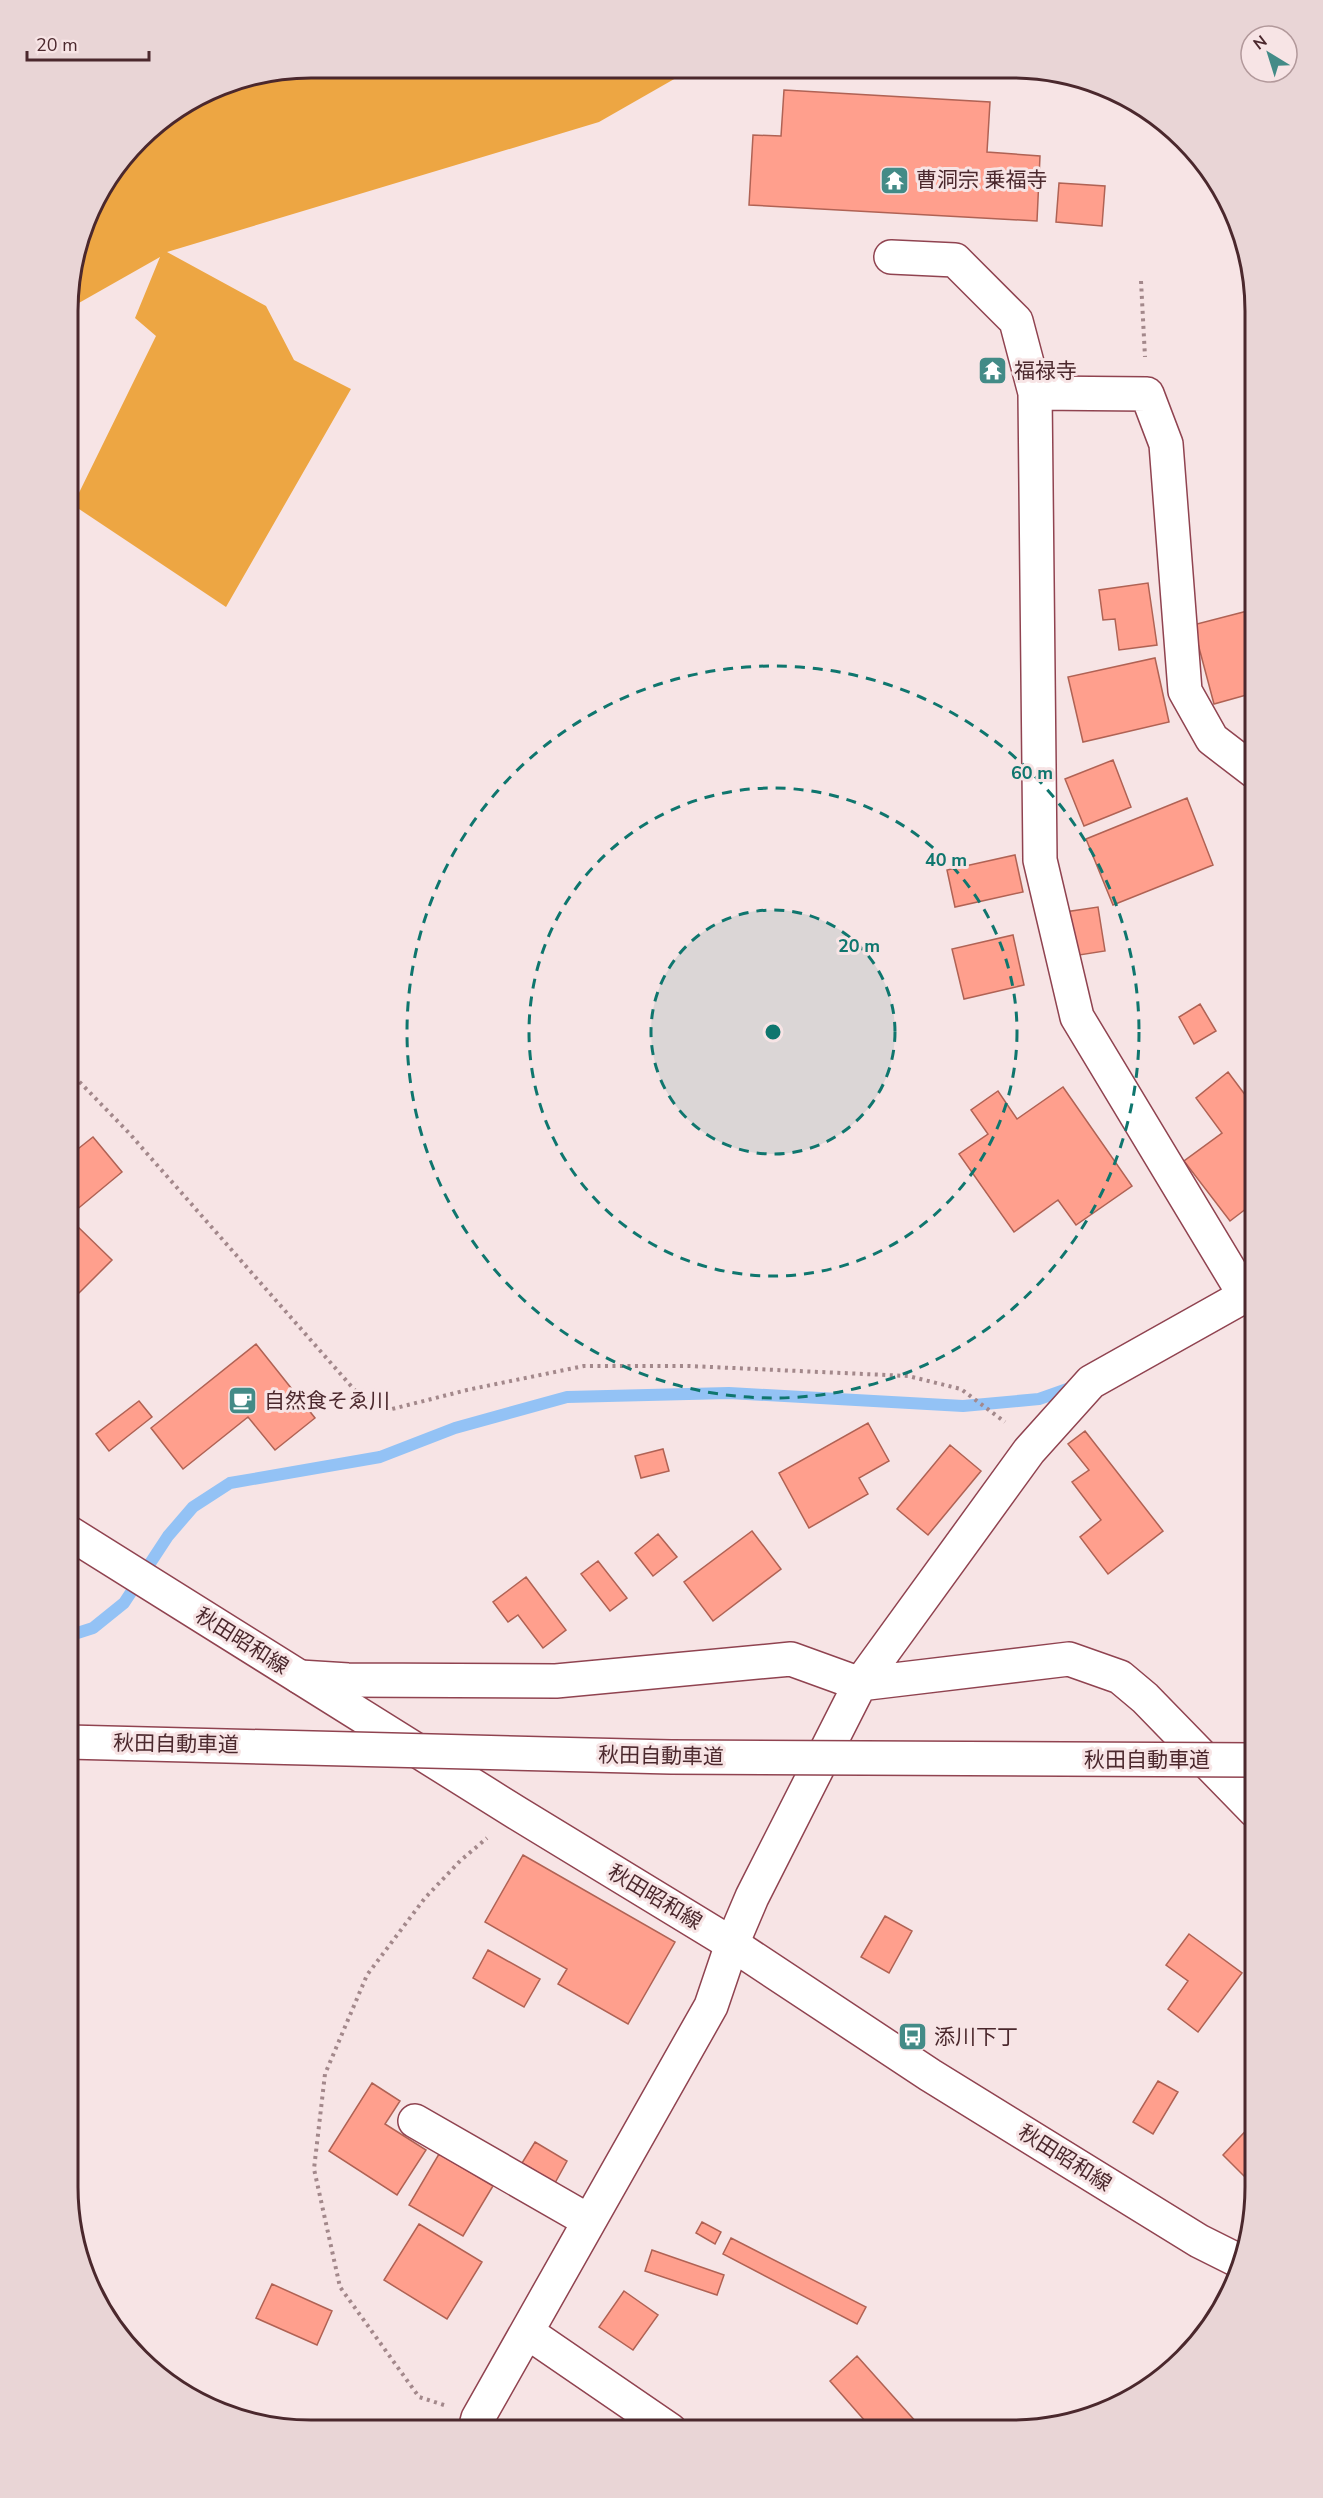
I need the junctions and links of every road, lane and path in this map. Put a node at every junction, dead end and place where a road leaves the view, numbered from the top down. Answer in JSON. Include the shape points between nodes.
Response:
{"nodes":[{"id":1,"x":891,"y":257,"type":"dead end"},
{"id":2,"x":1141,"y":281,"type":"dead end"},
{"id":3,"x":1035,"y":393,"type":"junction"},
{"id":4,"x":1147,"y":394,"type":"junction"},
{"id":5,"x":1245,"y":764,"type":"edge"},
{"id":6,"x":78,"y":1080,"type":"edge"},
{"id":7,"x":1244,"y":1288,"type":"edge"},
{"id":8,"x":1008,"y":1424,"type":"dead end"},
{"id":9,"x":78,"y":1538,"type":"edge"},
{"id":10,"x":300,"y":1677,"type":"junction"},
{"id":11,"x":860,"y":1684,"type":"junction"},
{"id":12,"x":78,"y":1742,"type":"edge"},
{"id":13,"x":1245,"y":1760,"type":"edge"},
{"id":14,"x":1245,"y":1801,"type":"edge"},
{"id":15,"x":732,"y":1944,"type":"junction"},
{"id":16,"x":415,"y":2121,"type":"dead end"},
{"id":17,"x":589,"y":2221,"type":"junction"},
{"id":18,"x":1234,"y":2258,"type":"edge"},
{"id":19,"x":527,"y":2332,"type":"junction"},
{"id":20,"x":477,"y":2420,"type":"edge"},
{"id":21,"x":655,"y":2420,"type":"edge"}],
"edges":[{"from":1,"to":3,"type":"main road","via":[[955,260],[1016,321]]},
{"from":2,"to":4,"type":"path"},
{"from":3,"to":4,"type":"main road"},
{"from":3,"to":7,"type":"main road","via":[[1040,860],[1077,1017]]},
{"from":4,"to":5,"type":"main road","via":[[1166,444],[1185,691],[1212,739]]},
{"from":6,"to":8,"type":"path","via":[[366,1403],[392,1409],[584,1366],[689,1366],[908,1376],[961,1389]]},
{"from":7,"to":11,"type":"main road","via":[[1091,1382],[1029,1451]]},
{"from":9,"to":10,"type":"main road","name":"秋田昭和線"},
{"from":10,"to":11,"type":"main road","via":[[556,1681],[791,1659]]},
{"from":10,"to":15,"type":"main road","name":"秋田昭和線"},
{"from":11,"to":14,"type":"main road","via":[[1069,1659],[1120,1677]]},
{"from":11,"to":15,"type":"main road"},
{"from":12,"to":13,"type":"main road","name":"秋田自動車道","bridge":true,"via":[[671,1757]]},
{"from":15,"to":17,"type":"main road","via":[[711,2006]]},
{"from":15,"to":18,"type":"main road","name":"秋田昭和線","via":[[930,2075],[1199,2241]]},
{"from":16,"to":17,"type":"main road"},
{"from":17,"to":19,"type":"main road"},
{"from":19,"to":20,"type":"main road"},
{"from":19,"to":21,"type":"main road"}]}
